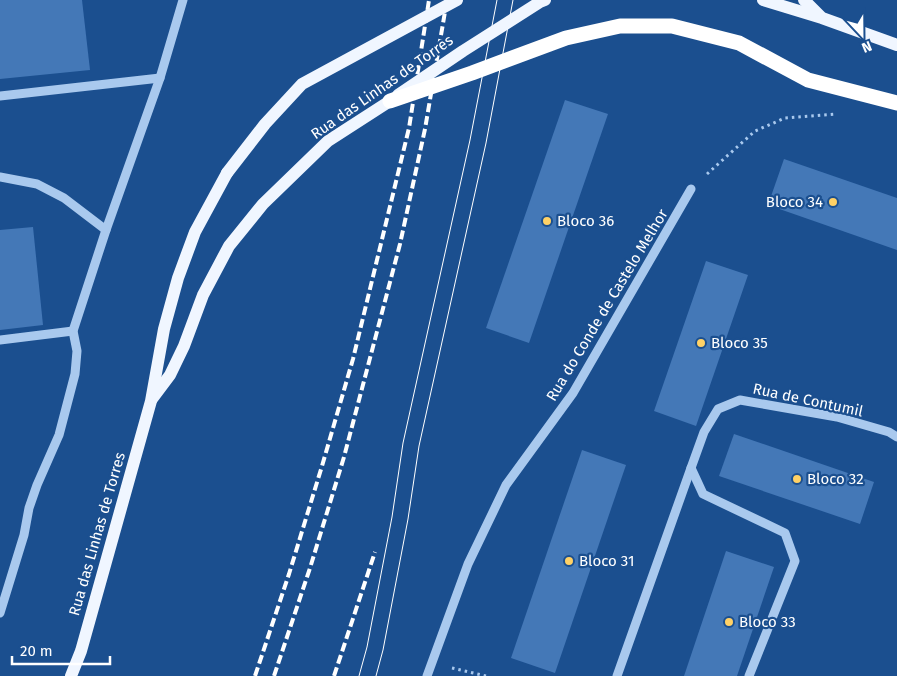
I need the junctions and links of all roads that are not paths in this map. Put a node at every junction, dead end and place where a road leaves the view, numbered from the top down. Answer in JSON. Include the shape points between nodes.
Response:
{"nodes":[{"id":1,"x":183,"y":0,"type":"edge"},
{"id":2,"x":457,"y":0,"type":"edge"},
{"id":3,"x":545,"y":0,"type":"edge"},
{"id":4,"x":763,"y":0,"type":"edge"},
{"id":5,"x":804,"y":0,"type":"edge"},
{"id":6,"x":822,"y":18,"type":"junction"},
{"id":7,"x":897,"y":45,"type":"edge"},
{"id":8,"x":160,"y":78,"type":"junction"},
{"id":9,"x":0,"y":96,"type":"edge"},
{"id":10,"x":390,"y":101,"type":"junction"},
{"id":11,"x":897,"y":103,"type":"edge"},
{"id":12,"x":0,"y":178,"type":"edge"},
{"id":13,"x":691,"y":189,"type":"road end"},
{"id":14,"x":106,"y":230,"type":"junction"},
{"id":15,"x":74,"y":331,"type":"junction"},
{"id":16,"x":0,"y":340,"type":"edge"},
{"id":17,"x":151,"y":401,"type":"junction"},
{"id":18,"x":897,"y":437,"type":"edge"},
{"id":19,"x":691,"y":468,"type":"junction"},
{"id":20,"x":0,"y":613,"type":"edge"},
{"id":21,"x":81,"y":651,"type":"junction"},
{"id":22,"x":61,"y":676,"type":"edge"},
{"id":23,"x":71,"y":676,"type":"edge"},
{"id":24,"x":427,"y":676,"type":"edge"},
{"id":25,"x":617,"y":676,"type":"edge"},
{"id":26,"x":749,"y":676,"type":"edge"}],
"edges":[{"from":1,"to":8,"type":"street"},
{"from":2,"to":17,"type":"main road","name":"Rua das Linhas de Torres","bridge":true,"via":[[302,84],[265,124],[227,173],[195,232],[178,278],[164,329]]},
{"from":3,"to":10,"type":"main road","name":"Rua das Linhas de Torres","bridge":true},
{"from":4,"to":6,"type":"main road"},
{"from":5,"to":6,"type":"main road"},
{"from":6,"to":7,"type":"main road"},
{"from":8,"to":9,"type":"street"},
{"from":8,"to":14,"type":"street"},
{"from":10,"to":11,"type":"highway","bridge":true,"via":[[566,38],[620,26],[672,26],[739,43],[808,80]]},
{"from":10,"to":17,"type":"main road","name":"Rua das Linhas de Torres","via":[[328,141],[264,204],[229,246],[203,295],[170,375]]},
{"from":12,"to":14,"type":"street","via":[[37,184],[64,198]]},
{"from":13,"to":24,"type":"street","name":"Rua do Conde de Castelo Melhor","via":[[573,393],[506,485],[468,564]]},
{"from":14,"to":15,"type":"street"},
{"from":15,"to":16,"type":"street"},
{"from":15,"to":20,"type":"street","via":[[77,351],[75,374],[59,435],[29,508]]},
{"from":17,"to":21,"type":"main road","name":"Rua das Linhas de Torres"},
{"from":18,"to":19,"type":"street","name":"Rua de Contumil","via":[[838,417],[740,400],[718,409],[704,432]]},
{"from":19,"to":25,"type":"street","name":"Rua de Contumil"},
{"from":19,"to":26,"type":"street","via":[[703,494],[785,533],[795,561]]},
{"from":21,"to":22,"type":"main road"},
{"from":21,"to":23,"type":"main road","name":"Rua das Linhas de Torres"}]}
